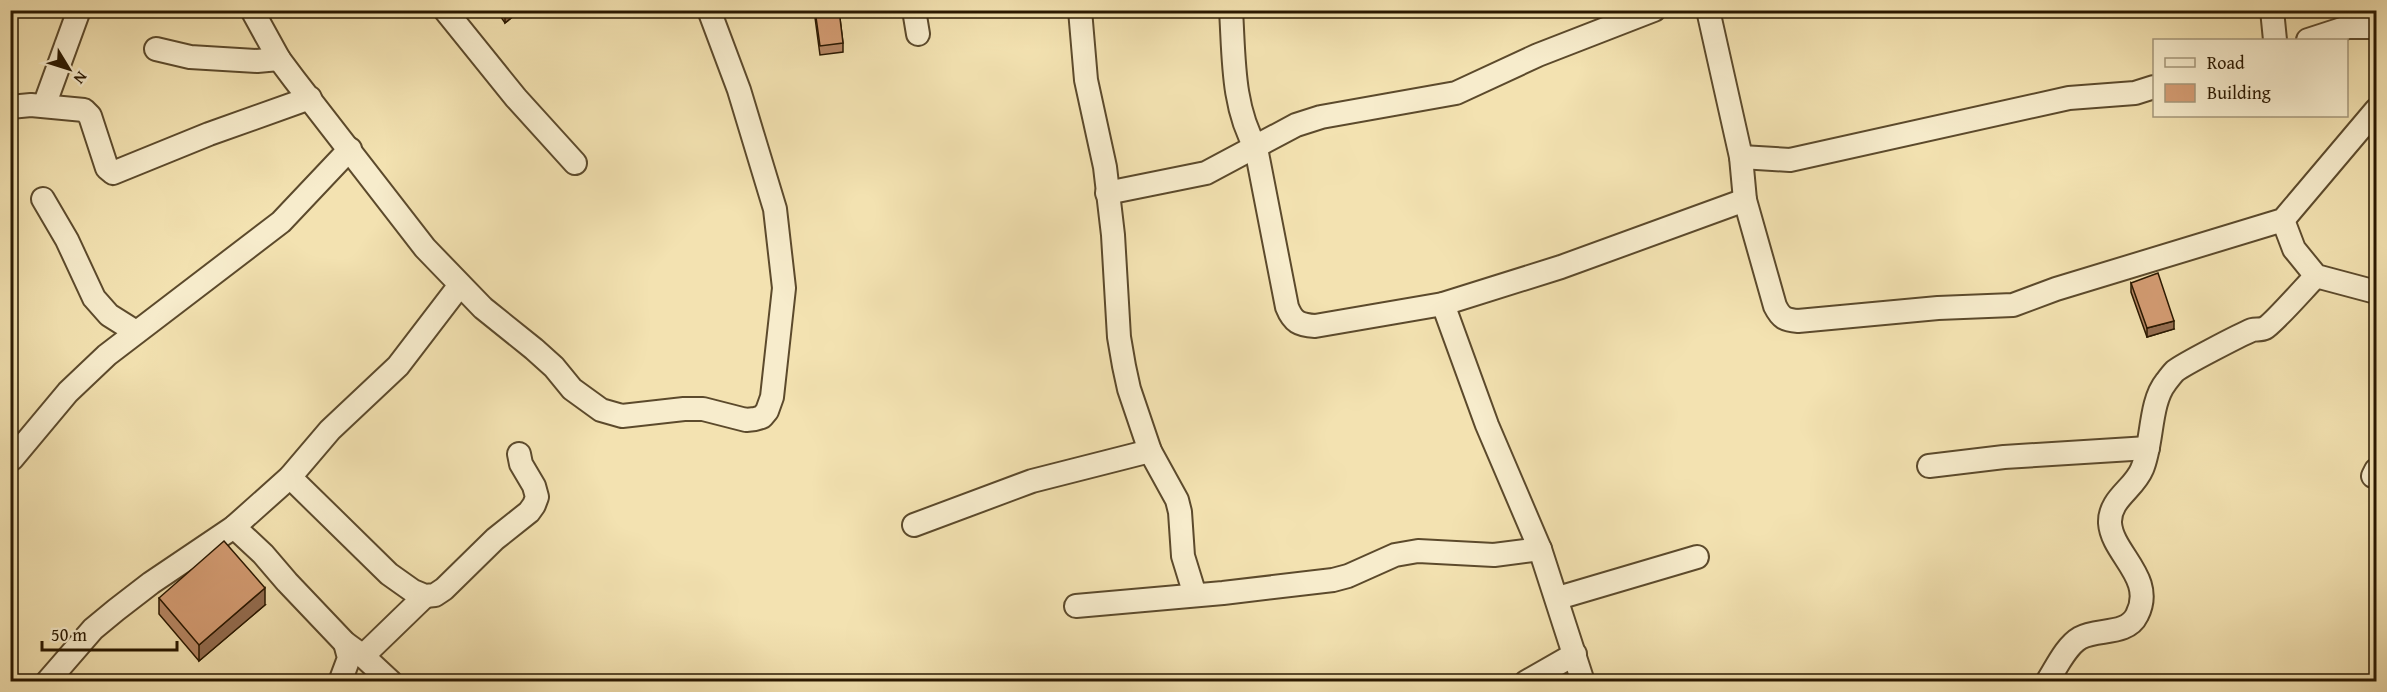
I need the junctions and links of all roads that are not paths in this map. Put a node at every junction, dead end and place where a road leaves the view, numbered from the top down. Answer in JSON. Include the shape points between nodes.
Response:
{"nodes":[{"id":1,"x":79,"y":10,"type":"edge"},
{"id":2,"x":252,"y":10,"type":"edge"},
{"id":3,"x":445,"y":10,"type":"edge"},
{"id":4,"x":709,"y":10,"type":"edge"},
{"id":5,"x":914,"y":10,"type":"edge"},
{"id":6,"x":1080,"y":10,"type":"edge"},
{"id":7,"x":1231,"y":10,"type":"edge"},
{"id":8,"x":1654,"y":10,"type":"edge"},
{"id":9,"x":1708,"y":10,"type":"edge"},
{"id":10,"x":2272,"y":10,"type":"edge"},
{"id":11,"x":2376,"y":27,"type":"edge"},
{"id":12,"x":918,"y":34,"type":"dead end"},
{"id":13,"x":2276,"y":39,"type":"edge"},
{"id":14,"x":2311,"y":39,"type":"edge"},
{"id":15,"x":156,"y":49,"type":"dead end"},
{"id":16,"x":279,"y":59,"type":"junction"},
{"id":17,"x":2153,"y":87,"type":"edge"},
{"id":18,"x":310,"y":98,"type":"junction"},
{"id":19,"x":44,"y":106,"type":"junction"},
{"id":20,"x":10,"y":107,"type":"edge"},
{"id":21,"x":2376,"y":110,"type":"edge"},
{"id":22,"x":1256,"y":148,"type":"junction"},
{"id":23,"x":350,"y":149,"type":"junction"},
{"id":24,"x":1741,"y":157,"type":"junction"},
{"id":25,"x":575,"y":163,"type":"dead end"},
{"id":26,"x":1107,"y":194,"type":"junction"},
{"id":27,"x":44,"y":199,"type":"dead end"},
{"id":28,"x":1745,"y":200,"type":"junction"},
{"id":29,"x":2283,"y":220,"type":"junction"},
{"id":30,"x":2316,"y":276,"type":"junction"},
{"id":31,"x":460,"y":285,"type":"junction"},
{"id":32,"x":2376,"y":292,"type":"edge"},
{"id":33,"x":1443,"y":304,"type":"junction"},
{"id":34,"x":136,"y":332,"type":"junction"},
{"id":35,"x":2148,"y":448,"type":"junction"},
{"id":36,"x":1150,"y":451,"type":"junction"},
{"id":37,"x":519,"y":454,"type":"dead end"},
{"id":38,"x":12,"y":459,"type":"edge"},
{"id":39,"x":1929,"y":466,"type":"dead end"},
{"id":40,"x":290,"y":477,"type":"junction"},
{"id":41,"x":914,"y":525,"type":"dead end"},
{"id":42,"x":234,"y":527,"type":"junction"},
{"id":43,"x":1540,"y":549,"type":"junction"},
{"id":44,"x":1697,"y":557,"type":"dead end"},
{"id":45,"x":1195,"y":595,"type":"junction"},
{"id":46,"x":425,"y":596,"type":"junction"},
{"id":47,"x":1557,"y":598,"type":"junction"},
{"id":48,"x":1076,"y":606,"type":"dead end"},
{"id":49,"x":354,"y":649,"type":"junction"},
{"id":50,"x":1575,"y":654,"type":"junction"},
{"id":51,"x":47,"y":681,"type":"edge"},
{"id":52,"x":340,"y":681,"type":"edge"},
{"id":53,"x":391,"y":681,"type":"edge"},
{"id":54,"x":1526,"y":681,"type":"edge"},
{"id":55,"x":1583,"y":681,"type":"edge"},
{"id":56,"x":2047,"y":681,"type":"edge"}],
"edges":[{"from":1,"to":19,"type":"street"},
{"from":2,"to":16,"type":"street"},
{"from":3,"to":25,"type":"street"},
{"from":4,"to":31,"type":"street","via":[[739,90],[777,220],[784,288],[774,386],[762,417],[746,420],[684,409],[608,414],[572,389],[554,367]]},
{"from":5,"to":12,"type":"street"},
{"from":6,"to":26,"type":"street","via":[[1086,80]]},
{"from":7,"to":22,"type":"street","via":[[1239,109]]},
{"from":8,"to":22,"type":"street","via":[[1538,55],[1456,93],[1320,117],[1296,125]]},
{"from":9,"to":24,"type":"street"},
{"from":10,"to":13,"type":"street"},
{"from":11,"to":14,"type":"street","via":[[2348,27]]},
{"from":15,"to":16,"type":"street","via":[[190,57]]},
{"from":16,"to":18,"type":"street"},
{"from":17,"to":24,"type":"street","via":[[2135,93],[2069,98],[1790,160]]},
{"from":18,"to":19,"type":"street","via":[[113,173],[107,168],[87,112]]},
{"from":18,"to":23,"type":"street"},
{"from":19,"to":20,"type":"street"},
{"from":21,"to":29,"type":"street"},
{"from":22,"to":26,"type":"street","via":[[1206,173]]},
{"from":22,"to":33,"type":"street","via":[[1291,318],[1315,326]]},
{"from":23,"to":31,"type":"street","via":[[390,206]]},
{"from":23,"to":34,"type":"street","via":[[281,222]]},
{"from":24,"to":28,"type":"street"},
{"from":26,"to":36,"type":"street","via":[[1119,338],[1129,389]]},
{"from":27,"to":34,"type":"street","via":[[94,298],[109,315]]},
{"from":28,"to":29,"type":"street","via":[[1775,306],[1785,320],[1798,321],[2013,305]]},
{"from":28,"to":33,"type":"street","via":[[1561,267]]},
{"from":29,"to":30,"type":"street","via":[[2294,249]]},
{"from":30,"to":32,"type":"street"},
{"from":30,"to":35,"type":"street","via":[[2266,328],[2252,330],[2176,370],[2164,384]]},
{"from":31,"to":40,"type":"street","via":[[398,366],[330,430]]},
{"from":33,"to":43,"type":"street","via":[[1487,425]]},
{"from":34,"to":38,"type":"street","via":[[68,392]]},
{"from":35,"to":39,"type":"street"},
{"from":35,"to":56,"type":"street","via":[[2142,471],[2116,501],[2110,524],[2136,572],[2141,595],[2138,613],[2132,623],[2121,628],[2081,638]]},
{"from":36,"to":41,"type":"street","via":[[1032,481]]},
{"from":36,"to":45,"type":"street","via":[[1177,500],[1183,556]]},
{"from":37,"to":46,"type":"street","via":[[537,497],[530,512],[495,539],[444,589]]},
{"from":40,"to":42,"type":"street"},
{"from":40,"to":46,"type":"street","via":[[389,574]]},
{"from":42,"to":49,"type":"street"},
{"from":42,"to":51,"type":"street","via":[[116,610],[93,629]]},
{"from":43,"to":45,"type":"street","via":[[1494,555],[1418,551],[1395,555],[1333,580]]},
{"from":43,"to":47,"type":"street"},
{"from":44,"to":47,"type":"street"},
{"from":45,"to":48,"type":"street"},
{"from":46,"to":49,"type":"street"},
{"from":47,"to":50,"type":"street"},
{"from":49,"to":52,"type":"street"},
{"from":49,"to":53,"type":"street"},
{"from":50,"to":54,"type":"street"},
{"from":50,"to":55,"type":"street"}]}
